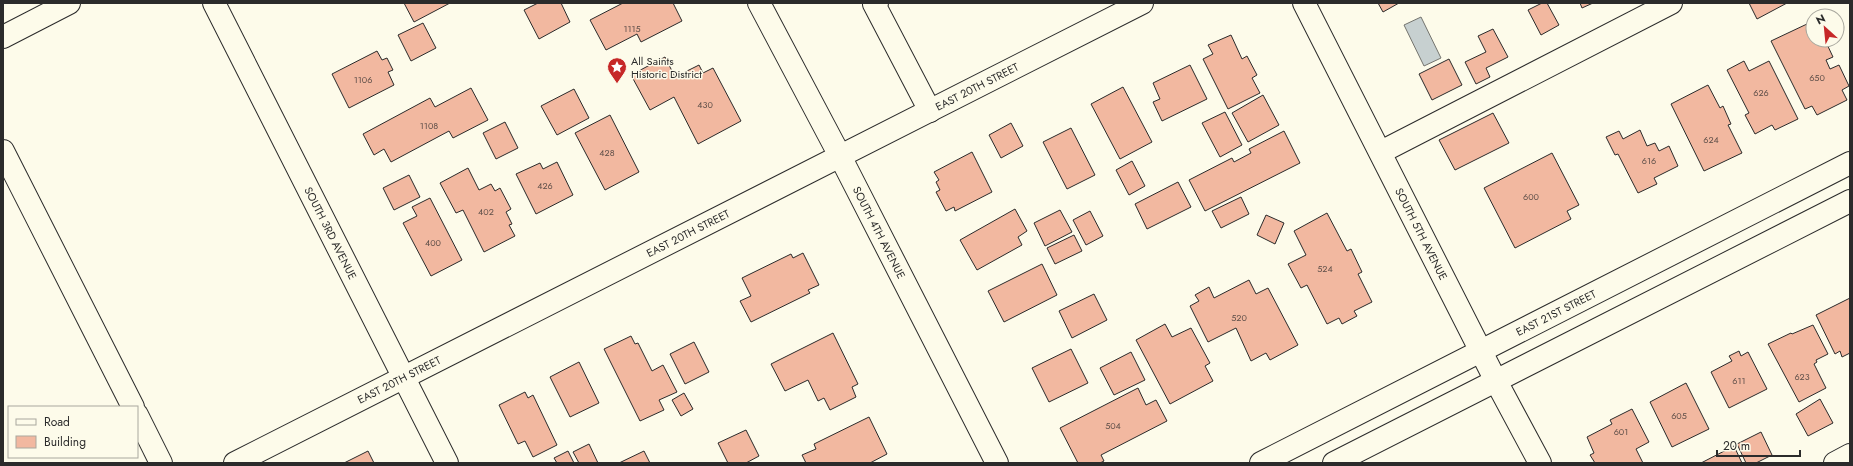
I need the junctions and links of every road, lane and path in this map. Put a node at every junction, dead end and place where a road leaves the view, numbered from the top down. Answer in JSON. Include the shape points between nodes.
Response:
{"nodes":[{"id":1,"x":69,"y":3,"type":"edge"},
{"id":2,"x":214,"y":3,"type":"edge"},
{"id":3,"x":759,"y":3,"type":"edge"},
{"id":4,"x":877,"y":3,"type":"edge"},
{"id":5,"x":1304,"y":3,"type":"edge"},
{"id":6,"x":1671,"y":3,"type":"edge"},
{"id":7,"x":1130,"y":6,"type":"edge"},
{"id":8,"x":3,"y":37,"type":"edge"},
{"id":9,"x":930,"y":110,"type":"junction"},
{"id":10,"x":3,"y":151,"type":"edge"},
{"id":11,"x":1381,"y":152,"type":"junction"},
{"id":12,"x":840,"y":156,"type":"junction"},
{"id":13,"x":1850,"y":163,"type":"edge"},
{"id":14,"x":1850,"y":201,"type":"edge"},
{"id":15,"x":1481,"y":351,"type":"junction"},
{"id":16,"x":404,"y":378,"type":"junction"},
{"id":17,"x":1496,"y":381,"type":"junction"},
{"id":18,"x":132,"y":406,"type":"edge"},
{"id":19,"x":138,"y":417,"type":"edge"},
{"id":20,"x":1850,"y":455,"type":"edge"},
{"id":21,"x":161,"y":463,"type":"edge"},
{"id":22,"x":235,"y":463,"type":"edge"},
{"id":23,"x":447,"y":463,"type":"edge"},
{"id":24,"x":997,"y":463,"type":"edge"},
{"id":25,"x":1261,"y":463,"type":"edge"},
{"id":26,"x":1334,"y":463,"type":"edge"},
{"id":27,"x":1540,"y":463,"type":"edge"},
{"id":28,"x":1835,"y":463,"type":"edge"}],
"edges":[{"from":1,"to":8,"type":"street"},
{"from":2,"to":16,"type":"street","name":"SOUTH 3RD AVENUE"},
{"from":3,"to":12,"type":"street","name":"SOUTH 4TH AVENUE"},
{"from":4,"to":9,"type":"street","via":[[874,4]]},
{"from":5,"to":11,"type":"street","name":"SOUTH 5TH AVENUE"},
{"from":6,"to":11,"type":"street"},
{"from":7,"to":9,"type":"street","name":"EAST 20TH STREET"},
{"from":9,"to":12,"type":"street","name":"EAST 20TH STREET"},
{"from":10,"to":18,"type":"street"},
{"from":11,"to":15,"type":"street","name":"SOUTH 5TH AVENUE"},
{"from":12,"to":16,"type":"street","name":"EAST 20TH STREET"},
{"from":12,"to":24,"type":"street","name":"SOUTH 4TH AVENUE"},
{"from":13,"to":15,"type":"street","name":"EAST 21ST STREET"},
{"from":14,"to":17,"type":"street"},
{"from":15,"to":17,"type":"street","name":"SOUTH 5TH AVENUE"},
{"from":15,"to":25,"type":"street","name":"EAST 21ST STREET"},
{"from":16,"to":22,"type":"street","name":"EAST 20TH STREET"},
{"from":16,"to":23,"type":"street","name":"SOUTH 3RD AVENUE"},
{"from":17,"to":26,"type":"street"},
{"from":17,"to":27,"type":"street","name":"SOUTH 5TH AVENUE"},
{"from":19,"to":21,"type":"street"},
{"from":20,"to":28,"type":"street"}]}
